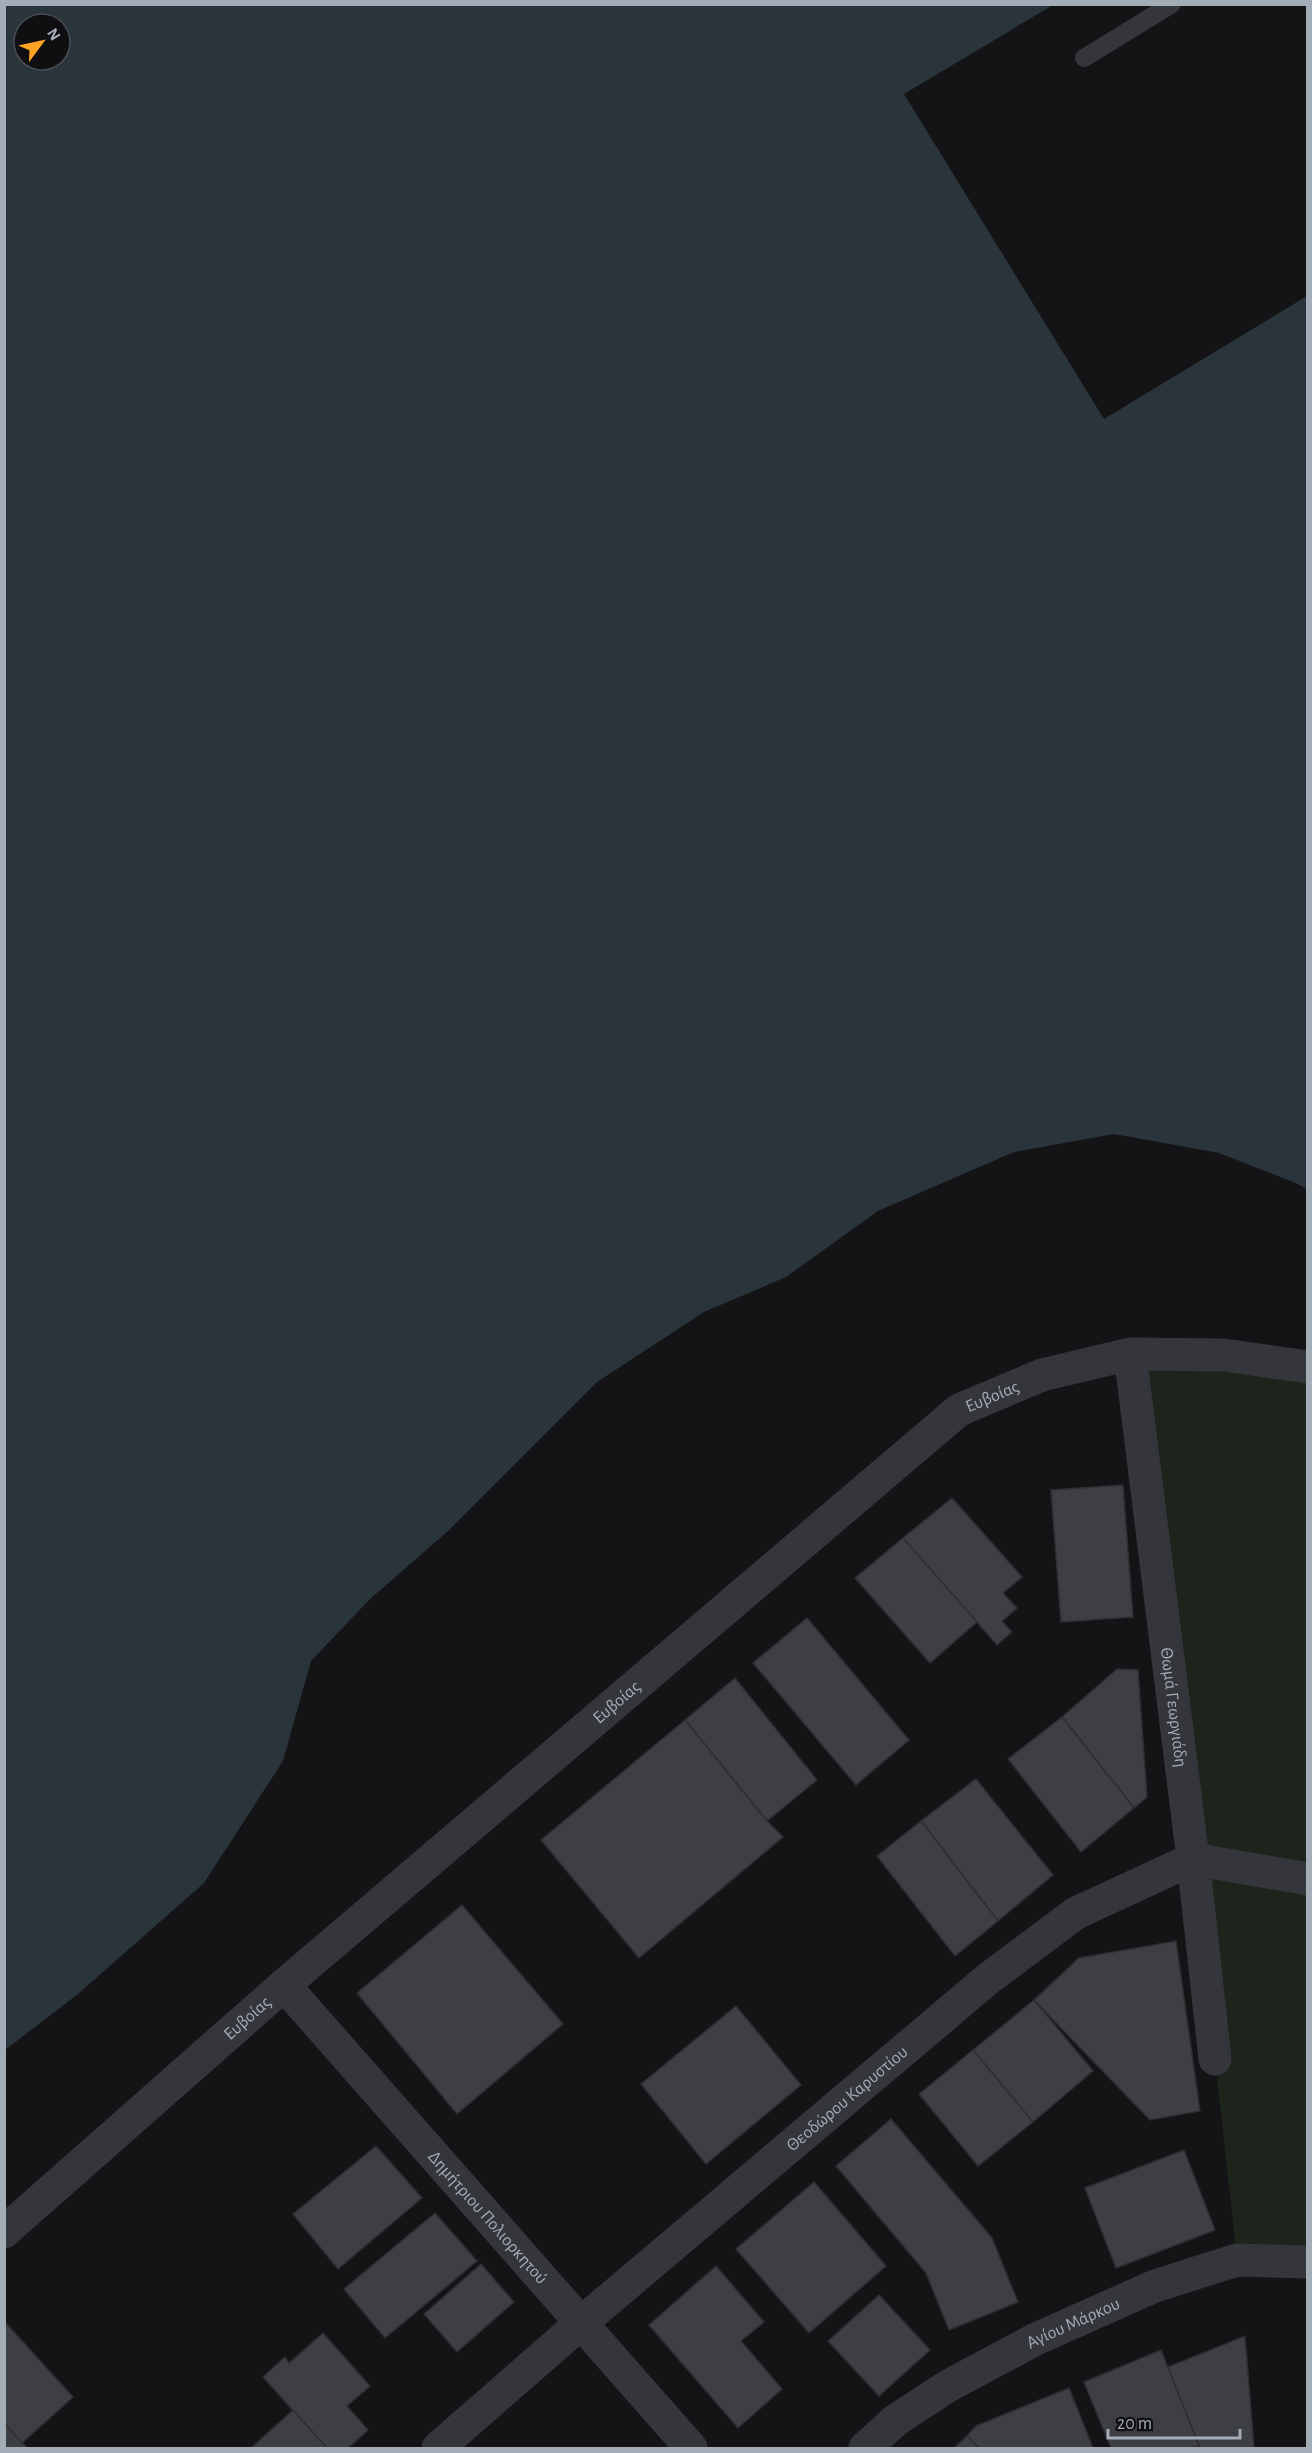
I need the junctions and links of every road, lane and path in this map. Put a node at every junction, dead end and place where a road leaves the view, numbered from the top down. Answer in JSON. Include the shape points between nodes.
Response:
{"nodes":[{"id":1,"x":1172,"y":4,"type":"edge"},
{"id":2,"x":1084,"y":58,"type":"dead end"},
{"id":3,"x":1130,"y":1354,"type":"junction"},
{"id":4,"x":1308,"y":1367,"type":"edge"},
{"id":5,"x":1192,"y":1859,"type":"junction"},
{"id":6,"x":1308,"y":1879,"type":"edge"},
{"id":7,"x":284,"y":1984,"type":"junction"},
{"id":8,"x":1215,"y":2059,"type":"dead end"},
{"id":9,"x":4,"y":2232,"type":"edge"},
{"id":10,"x":1308,"y":2262,"type":"edge"},
{"id":11,"x":581,"y":2323,"type":"junction"},
{"id":12,"x":438,"y":2448,"type":"edge"},
{"id":13,"x":691,"y":2448,"type":"edge"},
{"id":14,"x":865,"y":2448,"type":"edge"}],
"edges":[{"from":1,"to":2,"type":"lane"},
{"from":3,"to":4,"type":"street","name":"Ευβοίας","via":[[1224,1355]]},
{"from":3,"to":5,"type":"street","name":"Θωμά Γεωργιάδη"},
{"from":3,"to":7,"type":"street","name":"Ευβοίας","via":[[1042,1375],[959,1410]]},
{"from":5,"to":6,"type":"street"},
{"from":5,"to":8,"type":"street","name":"Θωμά Γεωργιάδη"},
{"from":5,"to":11,"type":"street","name":"Θεοδώρου Καρυστίου","via":[[1076,1913],[989,1978]]},
{"from":7,"to":9,"type":"street","name":"Ευβοίας"},
{"from":7,"to":11,"type":"street","name":"Δημήτριου Πολιορκητού"},
{"from":10,"to":14,"type":"street","name":"Αγίου Μάρκου","via":[[1237,2260],[1155,2286],[1036,2339],[948,2386],[896,2420]]},
{"from":11,"to":12,"type":"street","name":"Θεοδώρου Καρυστίου"},
{"from":11,"to":13,"type":"street","name":"Δημήτριου Πολιορκητού"}]}
